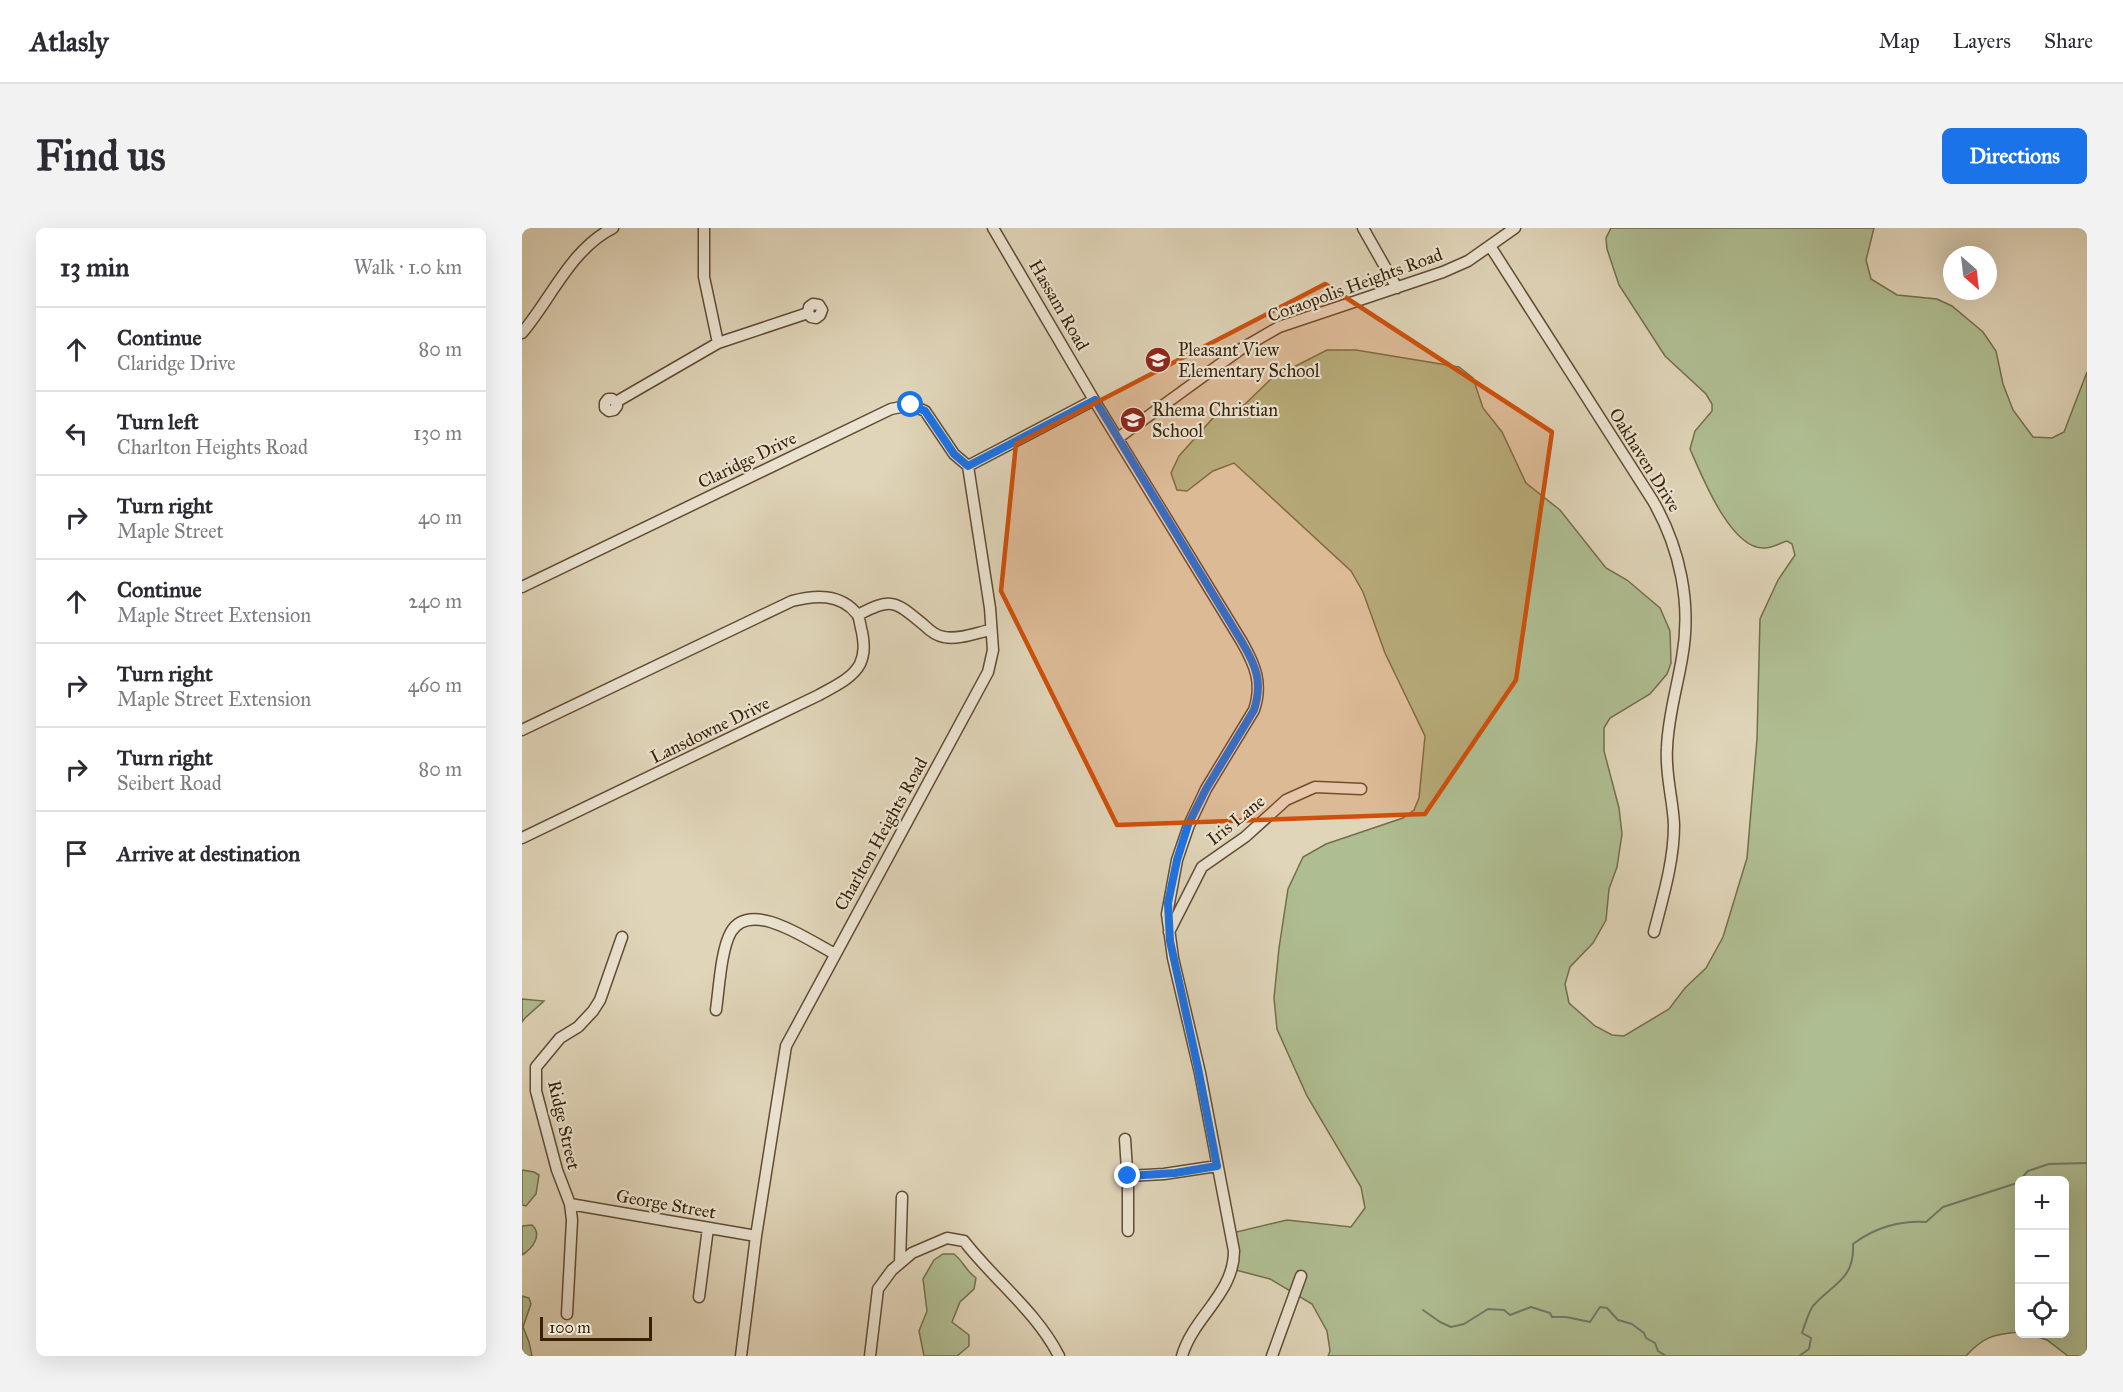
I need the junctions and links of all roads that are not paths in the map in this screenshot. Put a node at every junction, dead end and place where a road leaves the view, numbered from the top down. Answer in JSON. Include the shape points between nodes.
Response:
{"nodes":[{"id":1,"x":613,"y":228,"type":"edge"},
{"id":2,"x":704,"y":228,"type":"edge"},
{"id":3,"x":993,"y":228,"type":"edge"},
{"id":4,"x":1363,"y":228,"type":"edge"},
{"id":5,"x":1515,"y":228,"type":"edge"},
{"id":6,"x":1490,"y":246,"type":"junction"},
{"id":7,"x":1397,"y":288,"type":"junction"},
{"id":8,"x":808,"y":313,"type":"dead end"},
{"id":9,"x":522,"y":333,"type":"edge"},
{"id":10,"x":718,"y":343,"type":"junction"},
{"id":11,"x":1095,"y":400,"type":"junction"},
{"id":12,"x":616,"y":402,"type":"dead end"},
{"id":13,"x":1118,"y":438,"type":"junction"},
{"id":14,"x":968,"y":466,"type":"junction"},
{"id":15,"x":522,"y":587,"type":"edge"},
{"id":16,"x":858,"y":615,"type":"junction"},
{"id":17,"x":990,"y":630,"type":"junction"},
{"id":18,"x":522,"y":730,"type":"edge"},
{"id":19,"x":1361,"y":789,"type":"dead end"},
{"id":20,"x":522,"y":838,"type":"edge"},
{"id":21,"x":1654,"y":932,"type":"dead end"},
{"id":22,"x":1169,"y":933,"type":"junction"},
{"id":23,"x":622,"y":937,"type":"dead end"},
{"id":24,"x":835,"y":954,"type":"junction"},
{"id":25,"x":716,"y":1010,"type":"dead end"},
{"id":26,"x":1125,"y":1139,"type":"dead end"},
{"id":27,"x":1217,"y":1166,"type":"junction"},
{"id":28,"x":1128,"y":1176,"type":"junction"},
{"id":29,"x":902,"y":1197,"type":"dead end"},
{"id":30,"x":570,"y":1204,"type":"junction"},
{"id":31,"x":708,"y":1228,"type":"junction"},
{"id":32,"x":1128,"y":1231,"type":"dead end"},
{"id":33,"x":756,"y":1236,"type":"junction"},
{"id":34,"x":900,"y":1263,"type":"junction"},
{"id":35,"x":1301,"y":1276,"type":"dead end"},
{"id":36,"x":699,"y":1297,"type":"dead end"},
{"id":37,"x":567,"y":1314,"type":"dead end"},
{"id":38,"x":741,"y":1356,"type":"edge"},
{"id":39,"x":870,"y":1356,"type":"edge"},
{"id":40,"x":1059,"y":1356,"type":"edge"},
{"id":41,"x":1182,"y":1356,"type":"edge"},
{"id":42,"x":1272,"y":1356,"type":"edge"}],
"edges":[{"from":1,"to":9,"type":"street","via":[[592,242],[569,268]]},
{"from":2,"to":10,"type":"street","via":[[704,277]]},
{"from":3,"to":11,"type":"street","name":"Hassam Road"},
{"from":4,"to":7,"type":"street"},
{"from":5,"to":6,"type":"street","name":"Coraopolis Heights Road"},
{"from":6,"to":7,"type":"street","name":"Coraopolis Heights Road","via":[[1468,261]]},
{"from":6,"to":21,"type":"street","name":"Oakhaven Drive","via":[[1653,501],[1668,530],[1680,572],[1685,602],[1683,656],[1666,750],[1674,826],[1669,873]]},
{"from":7,"to":13,"type":"street","name":"Coraopolis Heights Road","via":[[1279,327],[1241,349]]},
{"from":8,"to":10,"type":"street"},
{"from":10,"to":12,"type":"street"},
{"from":11,"to":13,"type":"street","name":"Hassam Road"},
{"from":11,"to":14,"type":"street"},
{"from":13,"to":22,"type":"street","name":"Hassam Road","via":[[1257,672],[1258,699],[1254,710],[1206,789],[1184,838],[1168,903]]},
{"from":14,"to":15,"type":"street","name":"Claridge Drive","via":[[954,454],[925,411],[911,405],[891,409]]},
{"from":14,"to":17,"type":"street","name":"Charlton Heights Road"},
{"from":16,"to":17,"type":"street","via":[[878,604],[893,603],[943,637]]},
{"from":16,"to":18,"type":"street","via":[[841,600],[825,596],[792,601]]},
{"from":16,"to":20,"type":"street","name":"Lansdowne Drive","via":[[865,647],[860,665],[847,679]]},
{"from":17,"to":24,"type":"street","name":"Charlton Heights Road","via":[[993,650],[988,672]]},
{"from":19,"to":22,"type":"street","name":"Iris Lane","via":[[1315,787],[1286,800],[1245,837],[1202,867]]},
{"from":22,"to":27,"type":"street","name":"Hassam Road"},
{"from":23,"to":30,"type":"street","name":"Ridge Street","via":[[593,1011],[560,1038],[536,1067],[536,1091],[556,1170]]},
{"from":24,"to":25,"type":"street","via":[[769,920],[741,921],[727,944]]},
{"from":24,"to":33,"type":"street","name":"Charlton Heights Road","via":[[786,1046]]},
{"from":26,"to":28,"type":"street"},
{"from":27,"to":28,"type":"street"},
{"from":27,"to":41,"type":"street","name":"Hassam Road","via":[[1234,1259],[1225,1287],[1192,1334]]},
{"from":28,"to":32,"type":"street"},
{"from":29,"to":34,"type":"street"},
{"from":30,"to":31,"type":"street","name":"George Street"},
{"from":30,"to":37,"type":"street","name":"Ridge Street"},
{"from":31,"to":33,"type":"street","name":"George Street"},
{"from":31,"to":36,"type":"street"},
{"from":33,"to":38,"type":"street","name":"Charlton Heights Road"},
{"from":34,"to":39,"type":"street","via":[[878,1289]]},
{"from":34,"to":40,"type":"street","via":[[912,1253],[947,1238],[964,1241],[1035,1318]]},
{"from":35,"to":42,"type":"street"}]}
